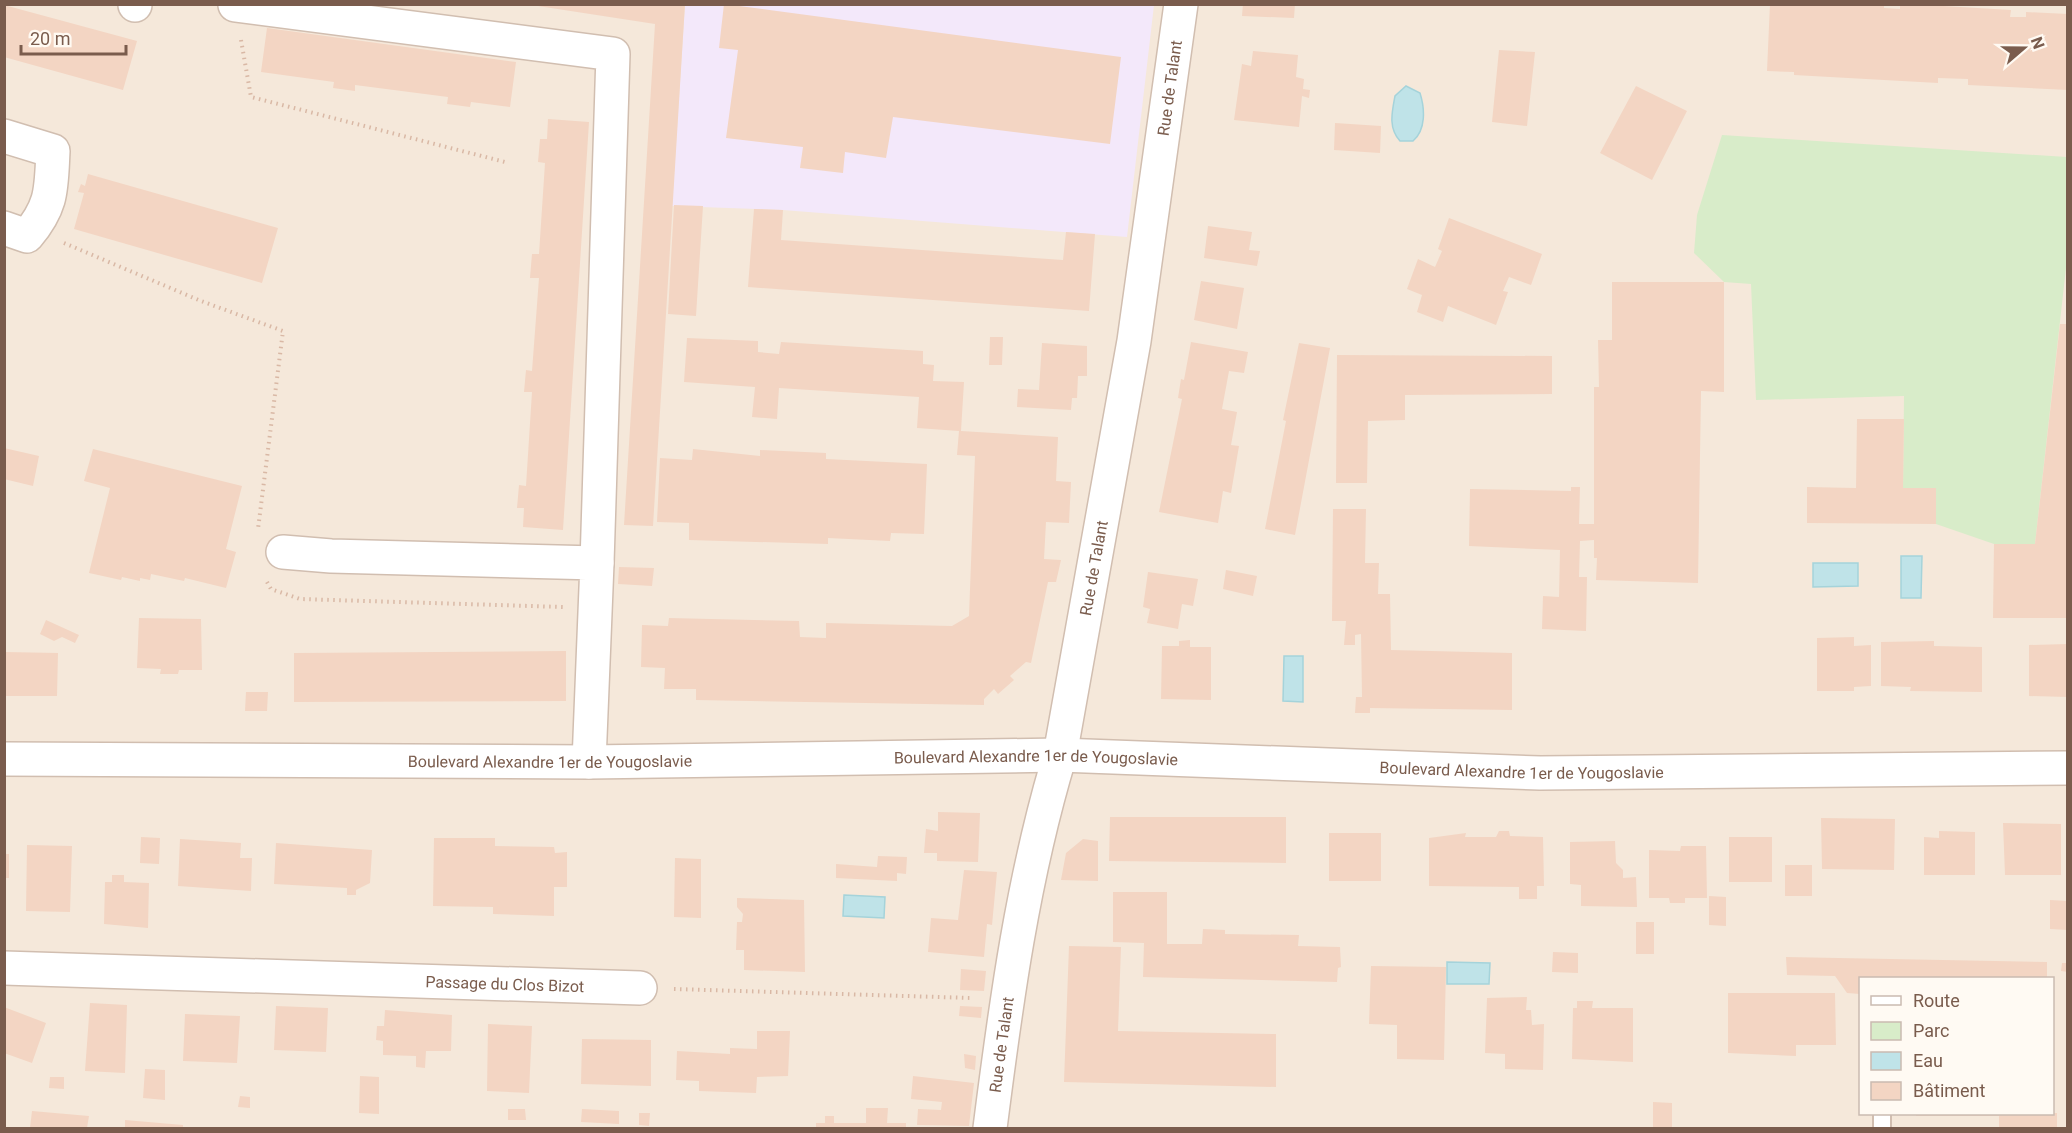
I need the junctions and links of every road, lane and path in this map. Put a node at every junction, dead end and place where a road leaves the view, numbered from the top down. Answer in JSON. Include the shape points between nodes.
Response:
{"nodes":[{"id":1,"x":1181,"y":4,"type":"edge"},
{"id":2,"x":235,"y":5,"type":"edge"},
{"id":3,"x":4,"y":136,"type":"edge"},
{"id":4,"x":505,"y":162,"type":"dead end"},
{"id":5,"x":20,"y":227,"type":"edge"},
{"id":6,"x":283,"y":331,"type":"dead end"},
{"id":7,"x":283,"y":552,"type":"dead end"},
{"id":8,"x":597,"y":563,"type":"junction"},
{"id":9,"x":1060,"y":755,"type":"junction"},
{"id":10,"x":4,"y":759,"type":"edge"},
{"id":11,"x":589,"y":762,"type":"junction"},
{"id":12,"x":2067,"y":768,"type":"edge"},
{"id":13,"x":4,"y":968,"type":"edge"},
{"id":14,"x":640,"y":988,"type":"joint"},
{"id":15,"x":1006,"y":1000,"type":"junction"},
{"id":16,"x":990,"y":1128,"type":"edge"}],
"edges":[{"from":1,"to":9,"type":"street","name":"Rue de Talant","via":[[1134,341]]},
{"from":2,"to":4,"type":"path","via":[[251,97]]},
{"from":2,"to":8,"type":"street","via":[[613,54]]},
{"from":3,"to":5,"type":"street","via":[[53,151],[44,216]]},
{"from":5,"to":6,"type":"path"},
{"from":7,"to":8,"type":"street"},
{"from":8,"to":11,"type":"street"},
{"from":9,"to":11,"type":"street","name":"Boulevard Alexandre 1er de Yougoslavie"},
{"from":9,"to":12,"type":"street","name":"Boulevard Alexandre 1er de Yougoslavie","via":[[1540,773]]},
{"from":9,"to":15,"type":"street","name":"Rue de Talant","via":[[1042,809]]},
{"from":10,"to":11,"type":"street","name":"Boulevard Alexandre 1er de Yougoslavie"},
{"from":13,"to":14,"type":"street","name":"Passage du Clos Bizot"},
{"from":14,"to":15,"type":"path"},
{"from":15,"to":16,"type":"street","name":"Rue de Talant"}]}
